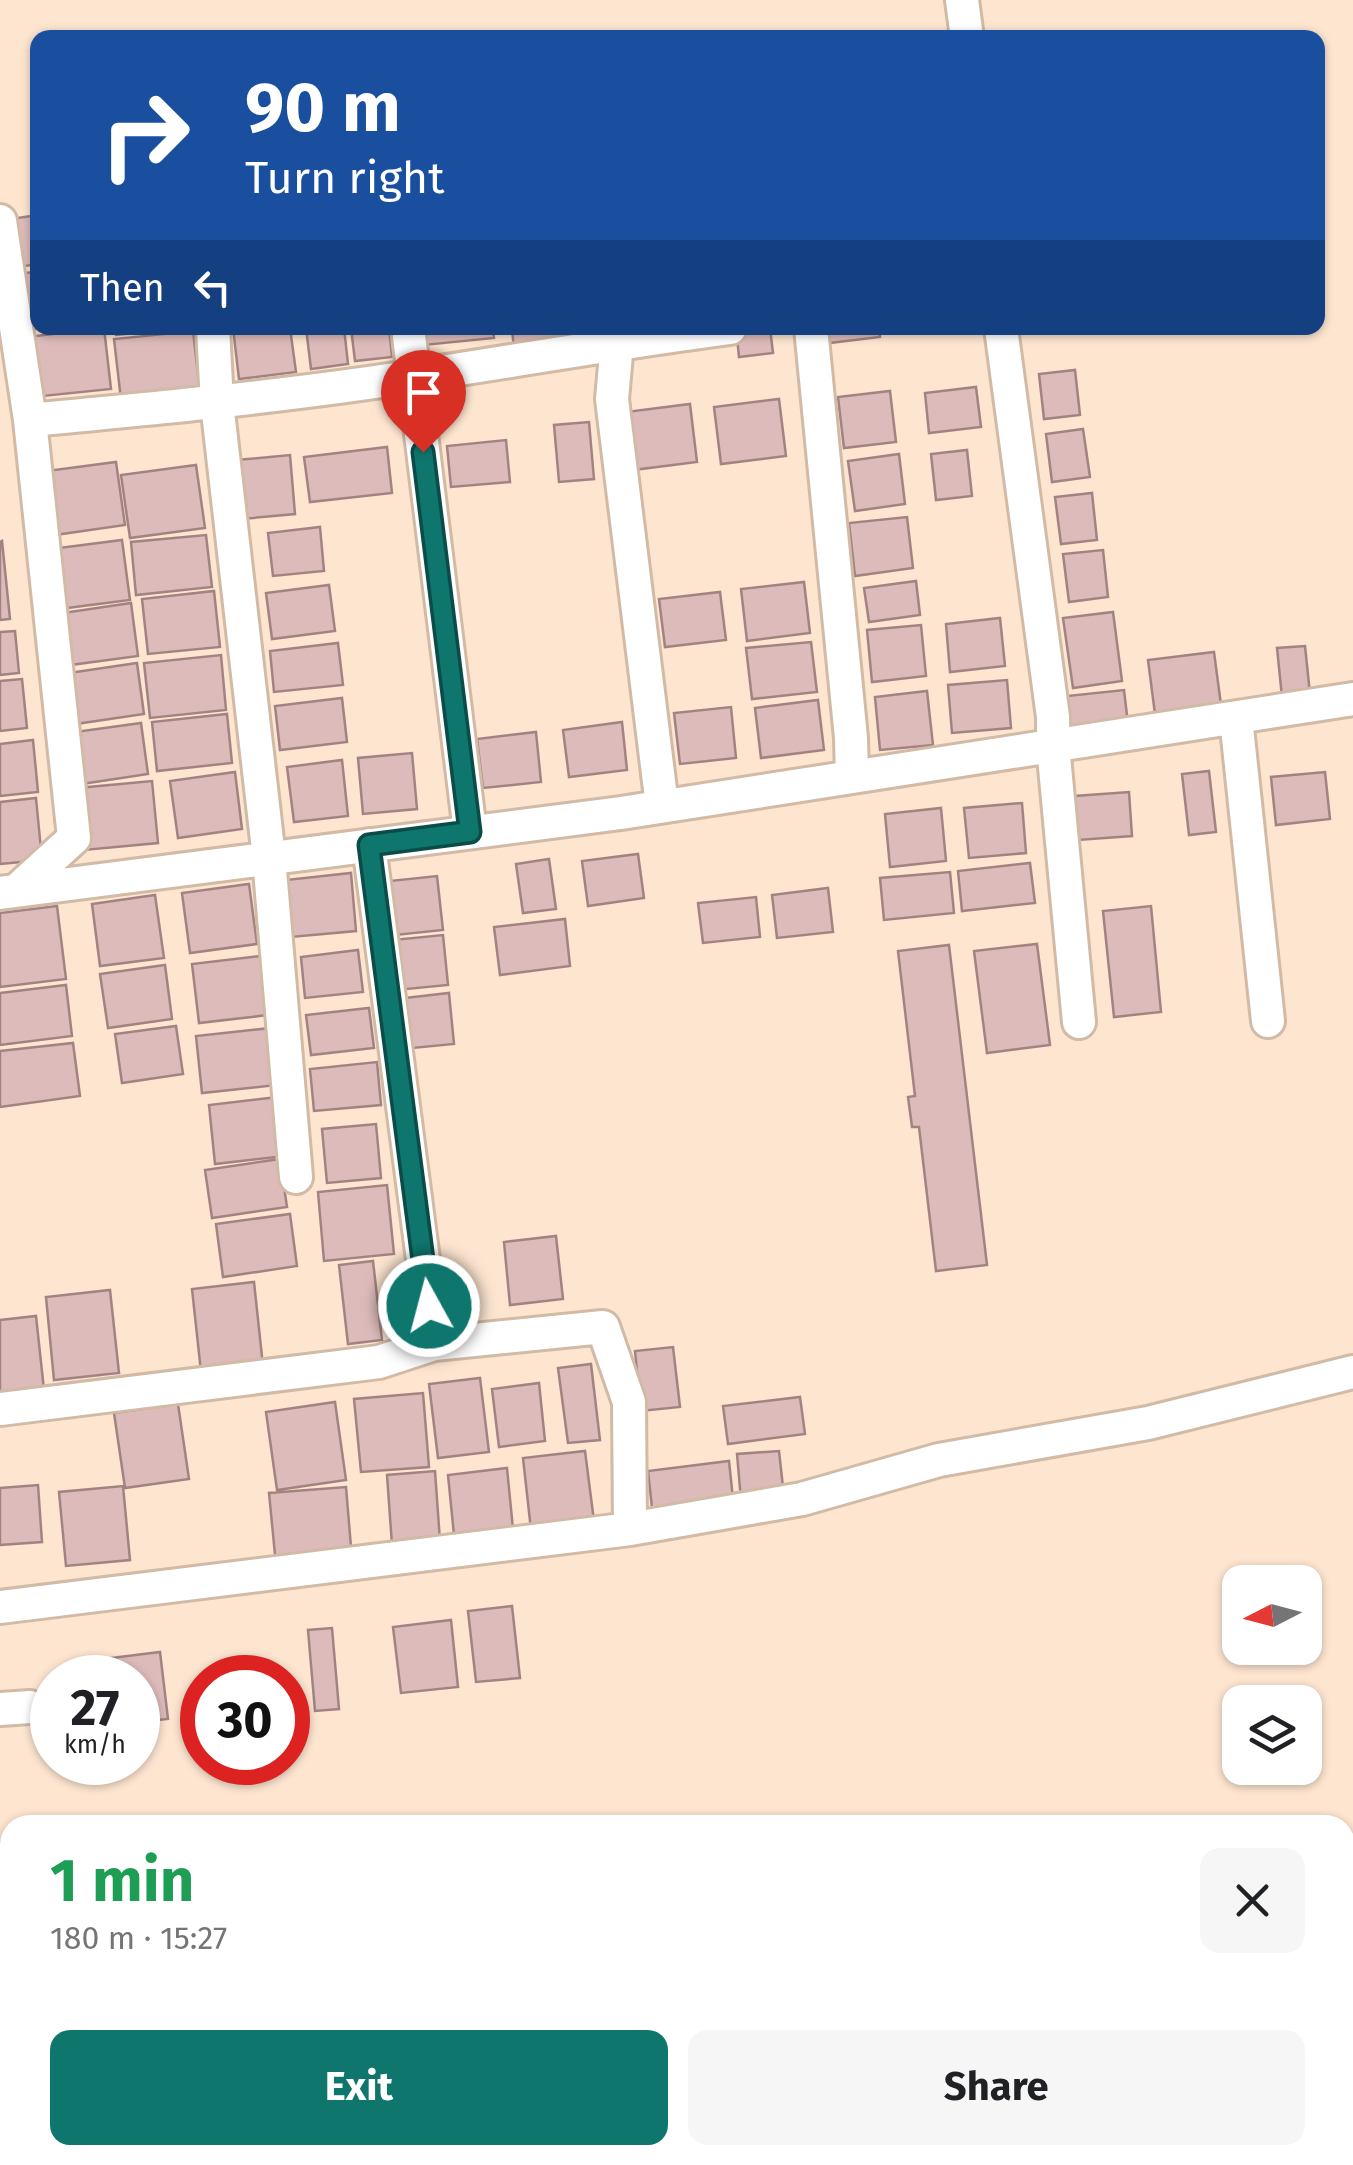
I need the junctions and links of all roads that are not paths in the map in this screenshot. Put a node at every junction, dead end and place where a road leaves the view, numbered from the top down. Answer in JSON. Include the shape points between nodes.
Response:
{"nodes":[{"id":1,"x":962,"y":0,"type":"edge"},
{"id":2,"x":966,"y":30,"type":"edge"},
{"id":3,"x":0,"y":220,"type":"edge"},
{"id":4,"x":213,"y":335,"type":"edge"},
{"id":5,"x":409,"y":335,"type":"edge"},
{"id":6,"x":616,"y":335,"type":"edge"},
{"id":7,"x":811,"y":335,"type":"edge"},
{"id":8,"x":1001,"y":335,"type":"edge"},
{"id":9,"x":413,"y":376,"type":"junction"},
{"id":10,"x":217,"y":403,"type":"junction"},
{"id":11,"x":30,"y":420,"type":"junction"},
{"id":12,"x":1353,"y":700,"type":"edge"},
{"id":13,"x":1236,"y":718,"type":"junction"},
{"id":14,"x":1053,"y":746,"type":"junction"},
{"id":15,"x":852,"y":776,"type":"junction"},
{"id":16,"x":662,"y":806,"type":"junction"},
{"id":17,"x":470,"y":832,"type":"junction"},
{"id":18,"x":369,"y":845,"type":"junction"},
{"id":19,"x":269,"y":858,"type":"junction"},
{"id":20,"x":8,"y":891,"type":"edge"},
{"id":21,"x":1268,"y":1021,"type":"dead end"},
{"id":22,"x":1079,"y":1022,"type":"dead end"},
{"id":23,"x":296,"y":1178,"type":"dead end"},
{"id":24,"x":434,"y":1344,"type":"junction"},
{"id":25,"x":1353,"y":1372,"type":"edge"},
{"id":26,"x":0,"y":1410,"type":"edge"},
{"id":27,"x":630,"y":1529,"type":"junction"},
{"id":28,"x":0,"y":1608,"type":"edge"}],
"edges":[{"from":1,"to":2,"type":"street"},
{"from":3,"to":11,"type":"street"},
{"from":4,"to":10,"type":"street"},
{"from":5,"to":9,"type":"street"},
{"from":6,"to":9,"type":"street"},
{"from":6,"to":16,"type":"street","via":[[612,400]]},
{"from":7,"to":15,"type":"street"},
{"from":8,"to":14,"type":"street"},
{"from":9,"to":10,"type":"street"},
{"from":9,"to":17,"type":"street"},
{"from":10,"to":11,"type":"street"},
{"from":10,"to":19,"type":"street"},
{"from":11,"to":20,"type":"street","via":[[74,838]]},
{"from":12,"to":13,"type":"street"},
{"from":13,"to":14,"type":"street"},
{"from":13,"to":21,"type":"street"},
{"from":14,"to":15,"type":"street"},
{"from":14,"to":22,"type":"street"},
{"from":15,"to":16,"type":"street"},
{"from":16,"to":17,"type":"street"},
{"from":17,"to":18,"type":"street"},
{"from":18,"to":19,"type":"street"},
{"from":18,"to":24,"type":"street"},
{"from":19,"to":20,"type":"street"},
{"from":19,"to":23,"type":"street"},
{"from":24,"to":26,"type":"street","via":[[378,1362]]},
{"from":24,"to":27,"type":"street","via":[[604,1326],[629,1402]]},
{"from":25,"to":27,"type":"street","via":[[1148,1423],[939,1460],[802,1499]]},
{"from":27,"to":28,"type":"street"}]}
